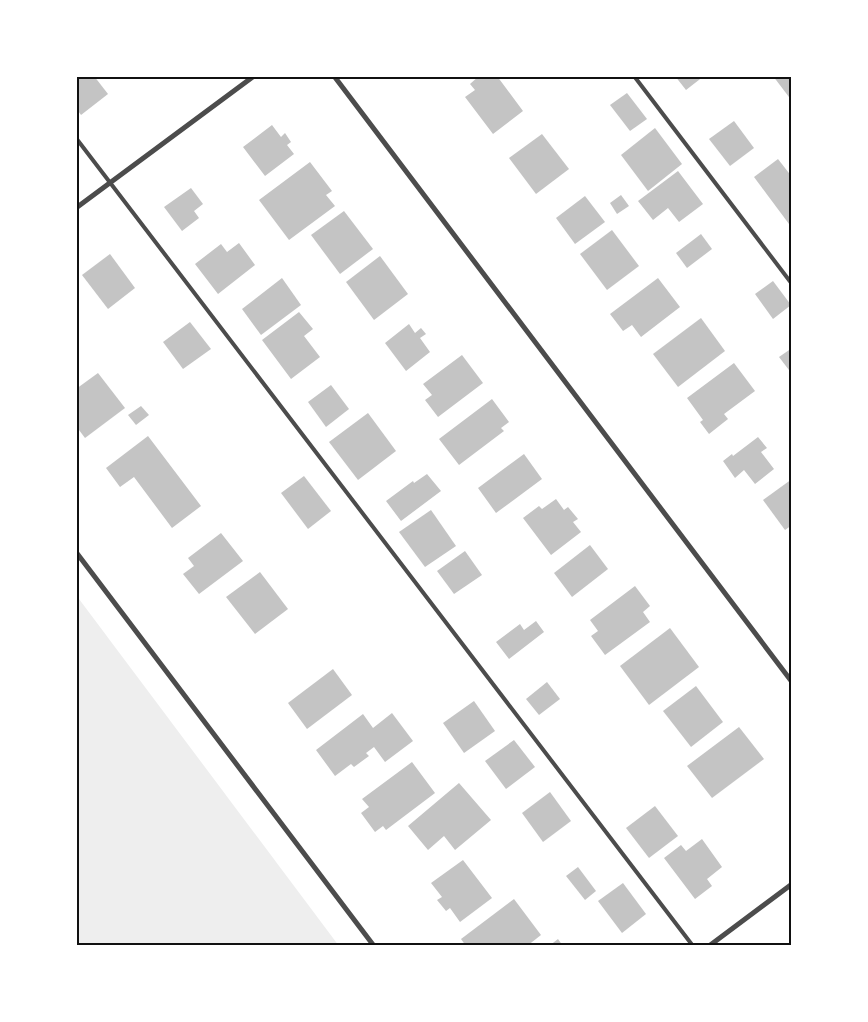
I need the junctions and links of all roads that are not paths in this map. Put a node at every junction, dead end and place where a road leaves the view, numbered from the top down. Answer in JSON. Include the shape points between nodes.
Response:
{"nodes":[{"id":1,"x":254,"y":76,"type":"edge"},
{"id":2,"x":334,"y":76,"type":"edge"},
{"id":3,"x":634,"y":76,"type":"edge"},
{"id":4,"x":76,"y":138,"type":"edge"},
{"id":5,"x":111,"y":183,"type":"junction"},
{"id":6,"x":76,"y":208,"type":"edge"},
{"id":7,"x":792,"y":284,"type":"edge"},
{"id":8,"x":76,"y":552,"type":"edge"},
{"id":9,"x":792,"y":682,"type":"edge"},
{"id":10,"x":792,"y":884,"type":"edge"},
{"id":11,"x":374,"y":946,"type":"edge"},
{"id":12,"x":693,"y":946,"type":"edge"},
{"id":13,"x":709,"y":946,"type":"edge"}],
"edges":[{"from":1,"to":5,"type":"street"},
{"from":2,"to":9,"type":"street"},
{"from":3,"to":7,"type":"lane"},
{"from":4,"to":5,"type":"lane"},
{"from":5,"to":6,"type":"street"},
{"from":5,"to":12,"type":"lane"},
{"from":8,"to":11,"type":"street"},
{"from":10,"to":13,"type":"street"}]}
